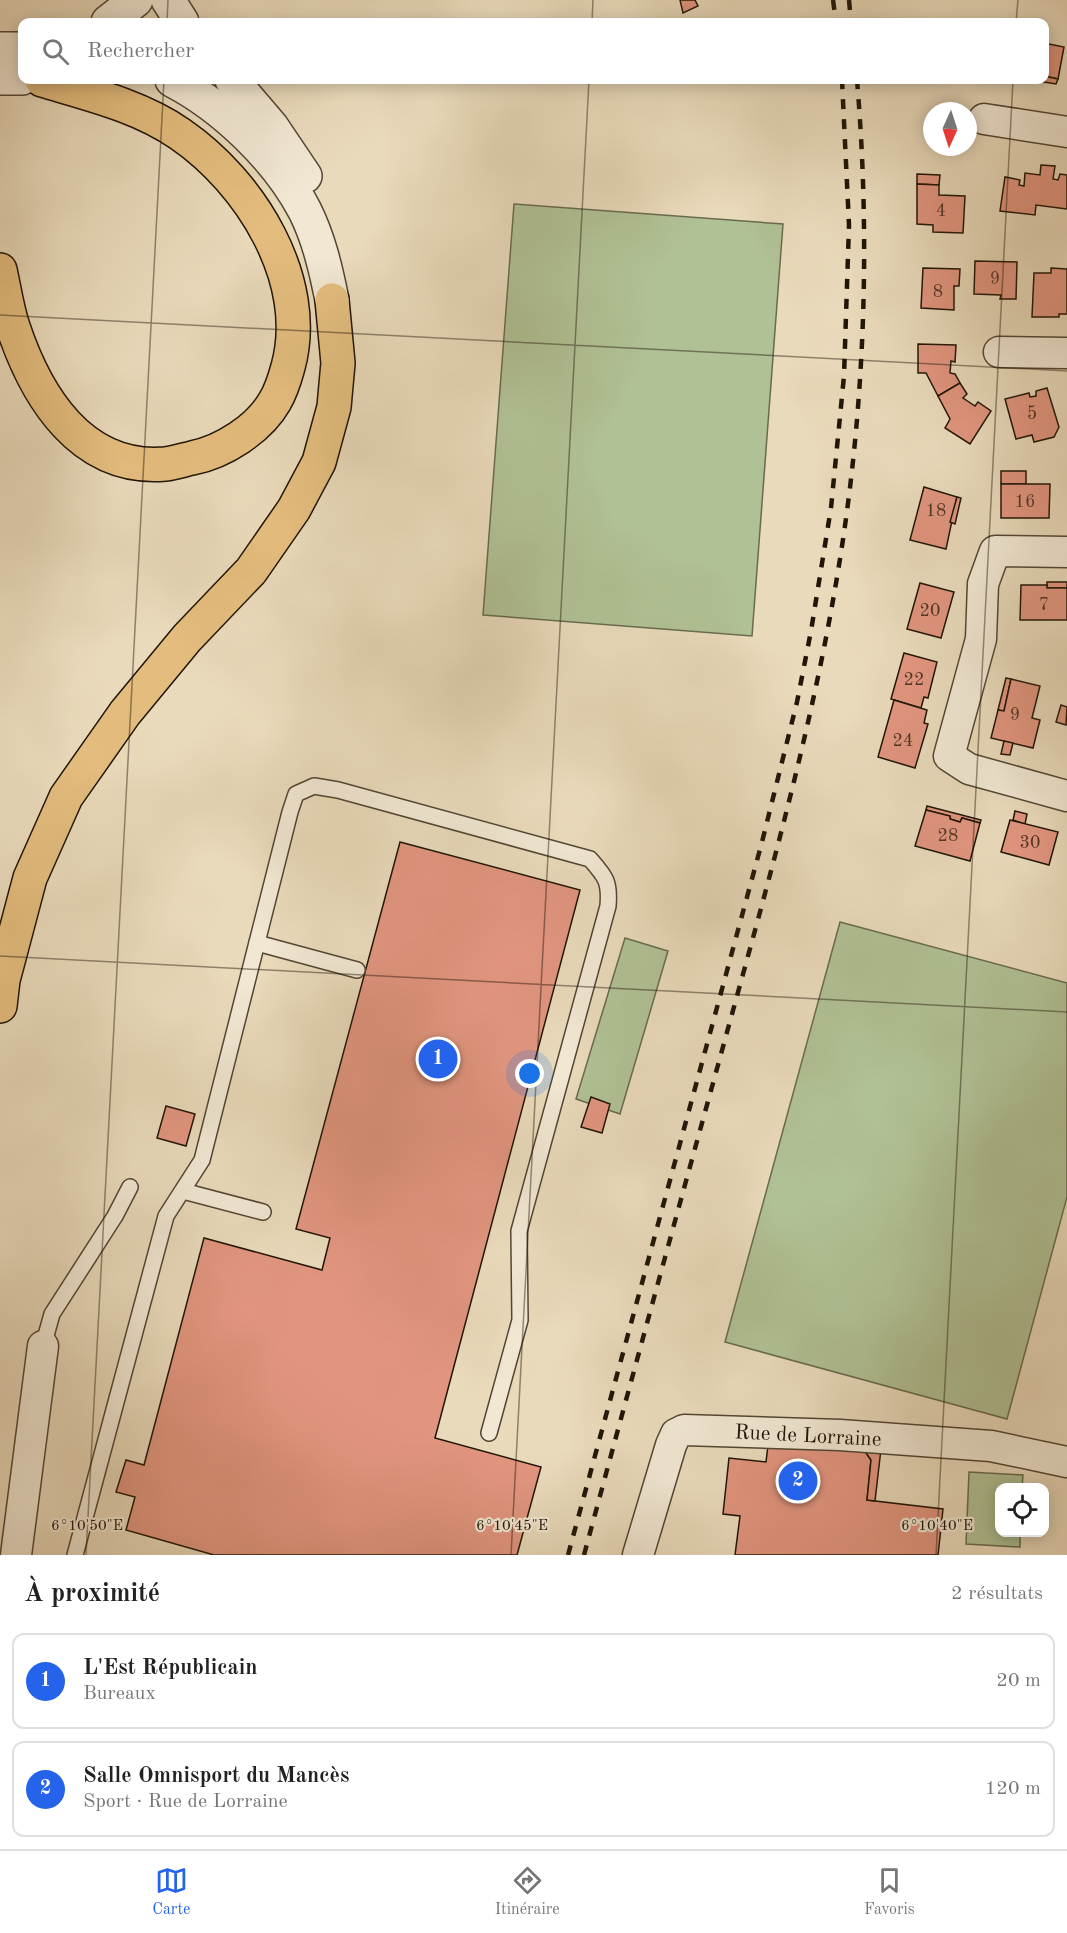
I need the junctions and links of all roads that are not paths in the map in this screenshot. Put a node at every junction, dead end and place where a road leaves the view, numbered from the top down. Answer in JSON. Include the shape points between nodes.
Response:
{"nodes":[{"id":1,"x":138,"y":0,"type":"edge"},
{"id":2,"x":168,"y":0,"type":"edge"},
{"id":3,"x":113,"y":18,"type":"edge"},
{"id":4,"x":136,"y":18,"type":"edge"},
{"id":5,"x":179,"y":18,"type":"edge"},
{"id":6,"x":0,"y":49,"type":"edge"},
{"id":7,"x":18,"y":49,"type":"edge"},
{"id":8,"x":0,"y":78,"type":"edge"},
{"id":9,"x":18,"y":78,"type":"edge"},
{"id":10,"x":55,"y":84,"type":"edge"},
{"id":11,"x":180,"y":84,"type":"edge"},
{"id":12,"x":235,"y":84,"type":"edge"},
{"id":13,"x":984,"y":119,"type":"dead end"},
{"id":14,"x":1067,"y":132,"type":"edge"},
{"id":15,"x":305,"y":212,"type":"junction"},
{"id":16,"x":0,"y":270,"type":"edge"},
{"id":17,"x":332,"y":300,"type":"joint"},
{"id":18,"x":999,"y":352,"type":"dead end"},
{"id":19,"x":1067,"y":353,"type":"edge"},
{"id":20,"x":1067,"y":552,"type":"edge"},
{"id":21,"x":1067,"y":796,"type":"edge"},
{"id":22,"x":257,"y":943,"type":"junction"},
{"id":23,"x":357,"y":970,"type":"dead end"},
{"id":24,"x":0,"y":1006,"type":"edge"},
{"id":25,"x":130,"y":1188,"type":"dead end"},
{"id":26,"x":183,"y":1191,"type":"junction"},
{"id":27,"x":263,"y":1212,"type":"dead end"},
{"id":28,"x":43,"y":1346,"type":"joint"},
{"id":29,"x":489,"y":1433,"type":"dead end"},
{"id":30,"x":1067,"y":1462,"type":"edge"},
{"id":31,"x":16,"y":1555,"type":"edge"},
{"id":32,"x":75,"y":1555,"type":"edge"},
{"id":33,"x":638,"y":1555,"type":"edge"}],
"edges":[{"from":1,"to":3,"type":"street"},
{"from":1,"to":4,"type":"street"},
{"from":2,"to":5,"type":"street"},
{"from":6,"to":7,"type":"street"},
{"from":8,"to":9,"type":"street"},
{"from":10,"to":16,"type":"highway","via":[[125,105],[179,133],[214,162],[245,197],[269,237],[289,289],[294,316],[285,379],[275,401],[256,423],[230,444],[201,456],[165,464],[133,462],[104,453],[75,435],[32,374],[12,325]]},
{"from":11,"to":15,"type":"street","via":[[244,131]]},
{"from":12,"to":15,"type":"street","via":[[301,168],[311,189]]},
{"from":13,"to":14,"type":"street"},
{"from":15,"to":17,"type":"street","via":[[323,257]]},
{"from":17,"to":24,"type":"highway","via":[[338,363],[334,407],[319,462],[294,509],[251,571],[187,638],[125,713],[66,797],[30,878]]},
{"from":18,"to":19,"type":"street"},
{"from":20,"to":21,"type":"street","via":[[995,551],[983,584],[981,639],[950,756],[969,769]]},
{"from":22,"to":23,"type":"lane"},
{"from":22,"to":26,"type":"lane","via":[[202,1160]]},
{"from":22,"to":29,"type":"lane","via":[[296,794],[314,786],[590,859],[604,874],[609,887],[608,906],[519,1231],[520,1320]]},
{"from":25,"to":28,"type":"lane","via":[[52,1314]]},
{"from":26,"to":27,"type":"lane"},
{"from":26,"to":32,"type":"lane","via":[[166,1216]]},
{"from":28,"to":31,"type":"street"},
{"from":30,"to":33,"type":"street","name":"Rue de Lorraine","via":[[991,1446],[840,1435],[684,1430],[676,1434],[671,1445]]}]}
